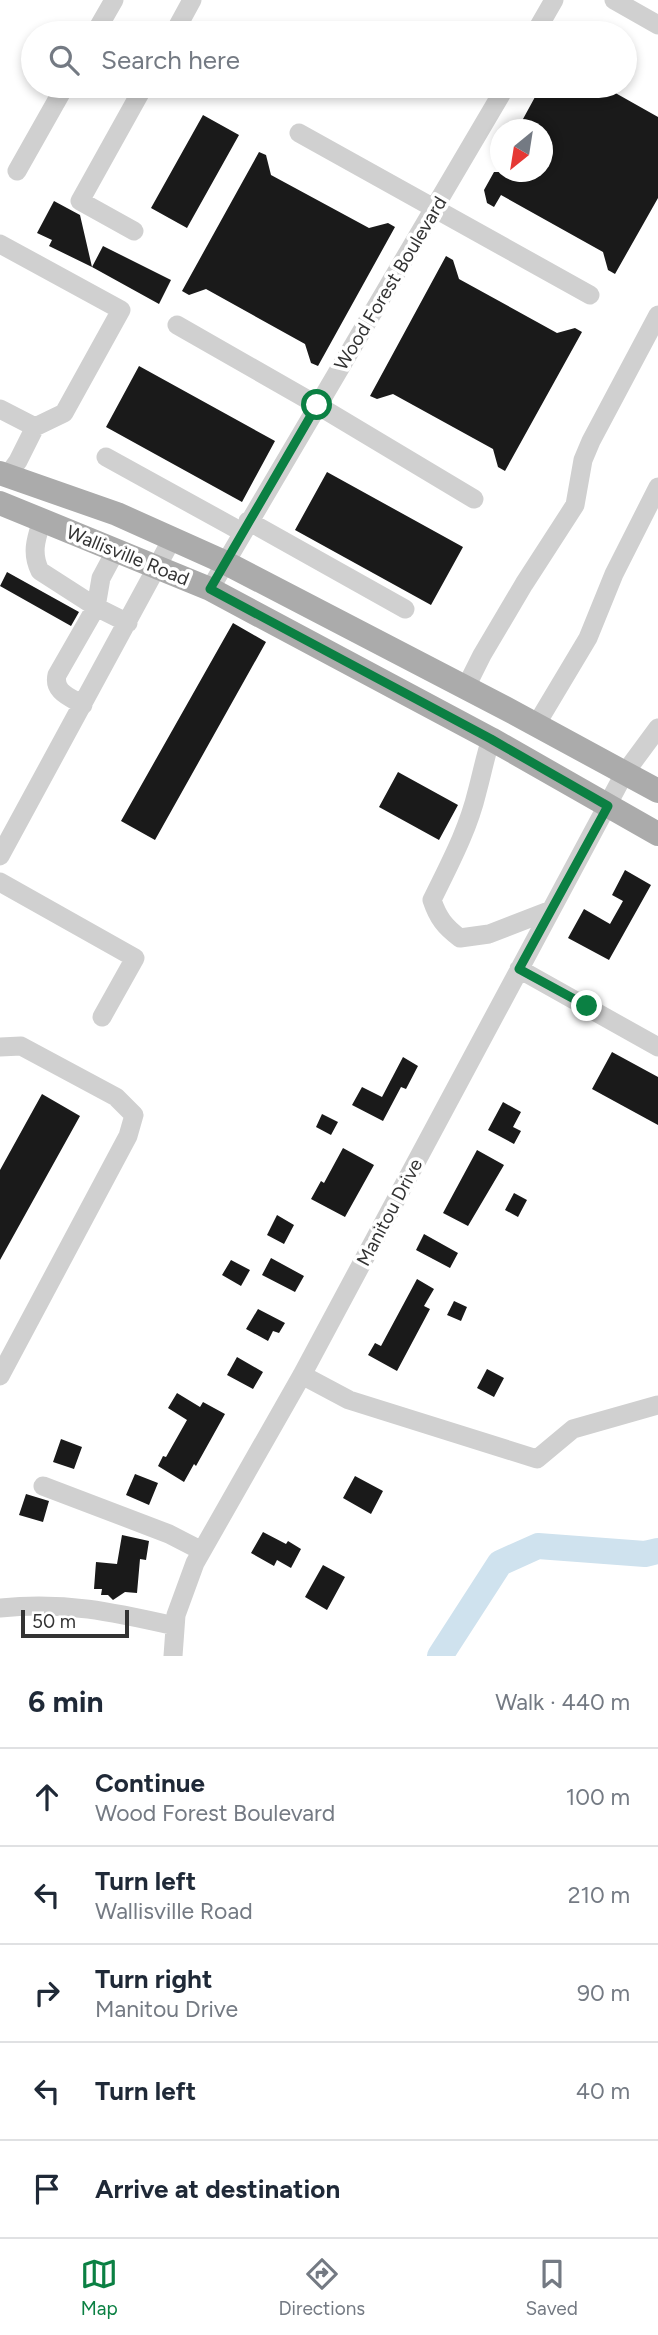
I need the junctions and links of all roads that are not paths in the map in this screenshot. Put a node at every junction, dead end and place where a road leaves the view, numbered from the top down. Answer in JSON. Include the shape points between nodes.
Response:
{"nodes":[{"id":1,"x":114,"y":0,"type":"edge"},
{"id":2,"x":192,"y":0,"type":"edge"},
{"id":3,"x":554,"y":0,"type":"edge"},
{"id":4,"x":614,"y":0,"type":"edge"},
{"id":5,"x":102,"y":21,"type":"edge"},
{"id":6,"x":181,"y":21,"type":"edge"},
{"id":7,"x":542,"y":21,"type":"edge"},
{"id":8,"x":658,"y":25,"type":"edge"},
{"id":9,"x":58,"y":98,"type":"edge"},
{"id":10,"x":137,"y":98,"type":"edge"},
{"id":11,"x":499,"y":98,"type":"edge"},
{"id":12,"x":299,"y":133,"type":"dead end"},
{"id":13,"x":18,"y":171,"type":"dead end"},
{"id":14,"x":435,"y":208,"type":"junction"},
{"id":15,"x":134,"y":231,"type":"dead end"},
{"id":16,"x":0,"y":244,"type":"edge"},
{"id":17,"x":590,"y":295,"type":"dead end"},
{"id":18,"x":658,"y":315,"type":"edge"},
{"id":19,"x":177,"y":325,"type":"dead end"},
{"id":20,"x":317,"y":405,"type":"junction"},
{"id":21,"x":0,"y":409,"type":"edge"},
{"id":22,"x":35,"y":427,"type":"junction"},
{"id":23,"x":106,"y":457,"type":"dead end"},
{"id":24,"x":3,"y":480,"type":"edge"},
{"id":25,"x":658,"y":487,"type":"edge"},
{"id":26,"x":474,"y":499,"type":"dead end"},
{"id":27,"x":0,"y":503,"type":"edge"},
{"id":28,"x":42,"y":520,"type":"junction"},
{"id":29,"x":245,"y":526,"type":"junction"},
{"id":30,"x":172,"y":539,"type":"junction"},
{"id":31,"x":116,"y":550,"type":"junction"},
{"id":32,"x":224,"y":562,"type":"junction"},
{"id":33,"x":158,"y":567,"type":"junction"},
{"id":34,"x":210,"y":589,"type":"junction"},
{"id":35,"x":96,"y":607,"type":"junction"},
{"id":36,"x":405,"y":609,"type":"dead end"},
{"id":37,"x":128,"y":623,"type":"junction"},
{"id":38,"x":466,"y":687,"type":"junction"},
{"id":39,"x":83,"y":705,"type":"junction"},
{"id":40,"x":505,"y":708,"type":"junction"},
{"id":41,"x":536,"y":725,"type":"junction"},
{"id":42,"x":658,"y":728,"type":"edge"},
{"id":43,"x":491,"y":739,"type":"junction"},
{"id":44,"x":624,"y":774,"type":"junction"},
{"id":45,"x":658,"y":791,"type":"edge"},
{"id":46,"x":608,"y":806,"type":"junction"},
{"id":47,"x":658,"y":834,"type":"edge"},
{"id":48,"x":0,"y":856,"type":"edge"},
{"id":49,"x":0,"y":882,"type":"edge"},
{"id":50,"x":551,"y":910,"type":"junction"},
{"id":51,"x":519,"y":969,"type":"junction"},
{"id":52,"x":102,"y":1017,"type":"dead end"},
{"id":53,"x":658,"y":1046,"type":"edge"},
{"id":54,"x":0,"y":1048,"type":"edge"},
{"id":55,"x":0,"y":1376,"type":"edge"},
{"id":56,"x":302,"y":1376,"type":"junction"},
{"id":57,"x":658,"y":1405,"type":"edge"},
{"id":58,"x":43,"y":1486,"type":"dead end"},
{"id":59,"x":202,"y":1551,"type":"junction"},
{"id":60,"x":0,"y":1608,"type":"edge"},
{"id":61,"x":175,"y":1626,"type":"junction"},
{"id":62,"x":173,"y":1656,"type":"edge"}],
"edges":[{"from":1,"to":5,"type":"street"},
{"from":2,"to":6,"type":"street"},
{"from":3,"to":7,"type":"street"},
{"from":4,"to":8,"type":"street"},
{"from":9,"to":13,"type":"street"},
{"from":10,"to":15,"type":"street","via":[[79,201]]},
{"from":11,"to":14,"type":"street","name":"Wood Forest Boulevard"},
{"from":12,"to":14,"type":"street"},
{"from":14,"to":17,"type":"street"},
{"from":14,"to":20,"type":"street","name":"Wood Forest Boulevard"},
{"from":16,"to":22,"type":"street","via":[[121,310],[64,413]]},
{"from":18,"to":38,"type":"street","via":[[583,460],[575,505]]},
{"from":19,"to":20,"type":"street"},
{"from":20,"to":26,"type":"street"},
{"from":20,"to":29,"type":"street","name":"Wood Forest Boulevard"},
{"from":21,"to":22,"type":"street"},
{"from":22,"to":24,"type":"street"},
{"from":23,"to":29,"type":"street"},
{"from":24,"to":30,"type":"main road","name":"Wallisville Road","via":[[117,514]]},
{"from":25,"to":41,"type":"street","via":[[588,638]]},
{"from":27,"to":28,"type":"main road","name":"Wallisville Road"},
{"from":28,"to":31,"type":"main road","name":"Wallisville Road"},
{"from":28,"to":35,"type":"street","via":[[34,547],[40,571]]},
{"from":29,"to":32,"type":"street","name":"Wood Forest Boulevard"},
{"from":29,"to":36,"type":"street"},
{"from":30,"to":32,"type":"main road","name":"Wallisville Road"},
{"from":30,"to":33,"type":"street"},
{"from":31,"to":33,"type":"main road","name":"Wallisville Road"},
{"from":31,"to":35,"type":"street","via":[[101,578]]},
{"from":32,"to":34,"type":"street","name":"Wood Forest Boulevard"},
{"from":32,"to":38,"type":"main road","name":"Wallisville Road"},
{"from":33,"to":34,"type":"main road","name":"Wallisville Road"},
{"from":33,"to":37,"type":"street"},
{"from":34,"to":43,"type":"main road","name":"Wallisville Road"},
{"from":35,"to":37,"type":"street"},
{"from":35,"to":39,"type":"street","via":[[55,682],[59,691]]},
{"from":37,"to":39,"type":"street"},
{"from":38,"to":40,"type":"main road","name":"Wallisville Road"},
{"from":39,"to":48,"type":"street"},
{"from":40,"to":41,"type":"main road","name":"Wallisville Road"},
{"from":40,"to":43,"type":"main road"},
{"from":41,"to":44,"type":"main road","name":"Wallisville Road"},
{"from":42,"to":44,"type":"street","name":"Manitou Drive"},
{"from":43,"to":46,"type":"main road","name":"Wallisville Road"},
{"from":43,"to":50,"type":"street","via":[[461,839],[432,900],[444,926],[460,938],[489,934]]},
{"from":44,"to":45,"type":"main road","name":"Wallisville Road"},
{"from":44,"to":46,"type":"street","name":"Manitou Drive"},
{"from":46,"to":47,"type":"main road","name":"Wallisville Road"},
{"from":46,"to":50,"type":"street","name":"Manitou Drive"},
{"from":49,"to":52,"type":"street","via":[[135,958]]},
{"from":50,"to":51,"type":"street","name":"Manitou Drive"},
{"from":51,"to":53,"type":"street"},
{"from":51,"to":56,"type":"street","name":"Manitou Drive"},
{"from":54,"to":55,"type":"street","via":[[21,1046],[116,1097],[134,1115],[128,1136]]},
{"from":56,"to":57,"type":"street","via":[[349,1400],[537,1459],[573,1429]]},
{"from":56,"to":59,"type":"street","name":"Manitou Drive"},
{"from":58,"to":59,"type":"street"},
{"from":59,"to":61,"type":"street","name":"Manitou Drive"},
{"from":60,"to":61,"type":"street","via":[[90,1608]]},
{"from":61,"to":62,"type":"street","name":"Manitou Drive"}]}
